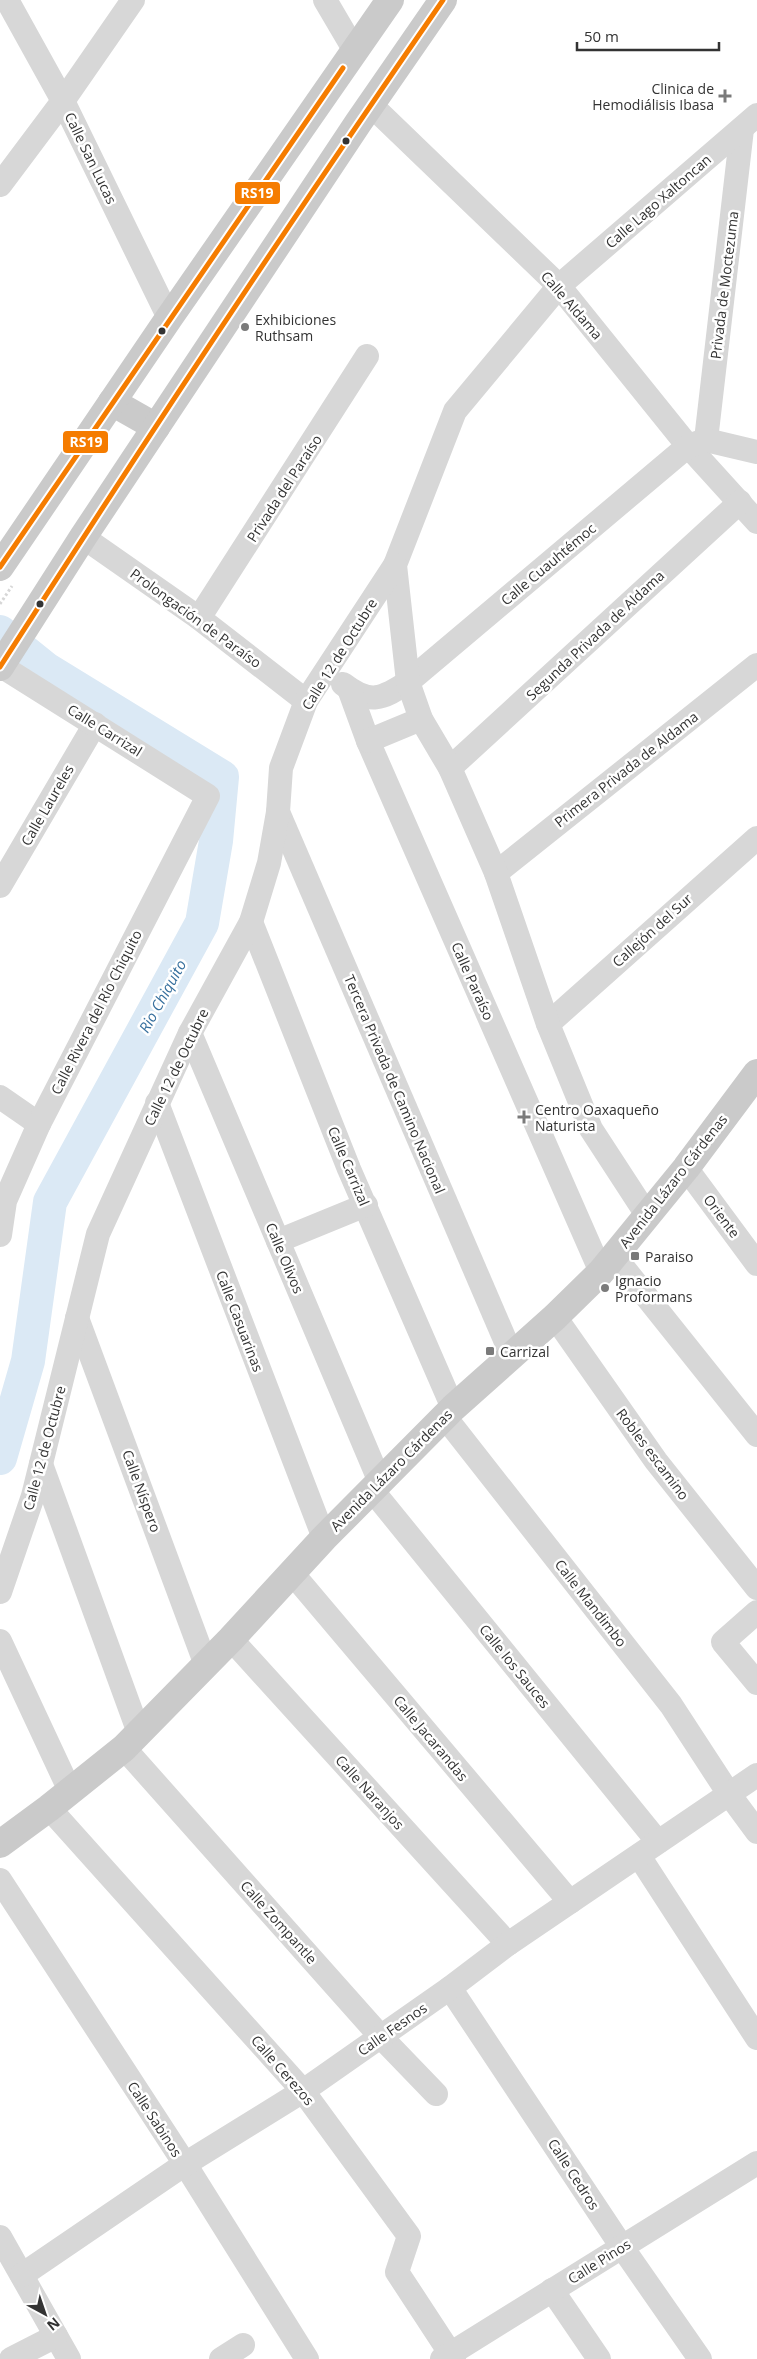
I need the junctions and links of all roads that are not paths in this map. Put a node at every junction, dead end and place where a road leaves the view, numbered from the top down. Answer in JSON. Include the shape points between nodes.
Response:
{"nodes":[{"id":1,"x":7,"y":0,"type":"edge"},
{"id":2,"x":133,"y":0,"type":"edge"},
{"id":3,"x":326,"y":0,"type":"edge"},
{"id":4,"x":390,"y":0,"type":"edge"},
{"id":5,"x":443,"y":0,"type":"edge"},
{"id":6,"x":355,"y":51,"type":"junction"},
{"id":7,"x":63,"y":101,"type":"junction"},
{"id":8,"x":370,"y":104,"type":"junction"},
{"id":9,"x":750,"y":122,"type":"edge"},
{"id":10,"x":0,"y":185,"type":"edge"},
{"id":11,"x":559,"y":286,"type":"junction"},
{"id":12,"x":169,"y":318,"type":"junction"},
{"id":13,"x":367,"y":356,"type":"dead end"},
{"id":14,"x":112,"y":402,"type":"junction"},
{"id":15,"x":156,"y":427,"type":"junction"},
{"id":16,"x":697,"y":443,"type":"junction"},
{"id":17,"x":757,"y":452,"type":"edge"},
{"id":18,"x":740,"y":502,"type":"junction"},
{"id":19,"x":757,"y":522,"type":"edge"},
{"id":20,"x":84,"y":537,"type":"junction"},
{"id":21,"x":395,"y":565,"type":"junction"},
{"id":22,"x":0,"y":567,"type":"edge"},
{"id":23,"x":199,"y":618,"type":"junction"},
{"id":24,"x":2,"y":663,"type":"edge"},
{"id":25,"x":757,"y":665,"type":"edge"},
{"id":26,"x":327,"y":672,"type":"junction"},
{"id":27,"x":408,"y":682,"type":"junction"},
{"id":28,"x":349,"y":689,"type":"junction"},
{"id":29,"x":306,"y":701,"type":"junction"},
{"id":30,"x":421,"y":719,"type":"junction"},
{"id":31,"x":95,"y":724,"type":"junction"},
{"id":32,"x":368,"y":741,"type":"junction"},
{"id":33,"x":450,"y":768,"type":"junction"},
{"id":34,"x":208,"y":796,"type":"joint"},
{"id":35,"x":278,"y":812,"type":"junction"},
{"id":36,"x":757,"y":838,"type":"edge"},
{"id":37,"x":496,"y":873,"type":"junction"},
{"id":38,"x":0,"y":886,"type":"edge"},
{"id":39,"x":251,"y":922,"type":"junction"},
{"id":40,"x":548,"y":1024,"type":"junction"},
{"id":41,"x":190,"y":1033,"type":"junction"},
{"id":42,"x":757,"y":1073,"type":"edge"},
{"id":43,"x":0,"y":1097,"type":"edge"},
{"id":44,"x":157,"y":1103,"type":"junction"},
{"id":45,"x":38,"y":1124,"type":"junction"},
{"id":46,"x":686,"y":1168,"type":"junction"},
{"id":47,"x":366,"y":1205,"type":"junction"},
{"id":48,"x":647,"y":1216,"type":"junction"},
{"id":49,"x":0,"y":1235,"type":"edge"},
{"id":50,"x":278,"y":1241,"type":"junction"},
{"id":51,"x":608,"y":1264,"type":"junction"},
{"id":52,"x":757,"y":1264,"type":"edge"},
{"id":53,"x":555,"y":1317,"type":"junction"},
{"id":54,"x":77,"y":1318,"type":"junction"},
{"id":55,"x":512,"y":1356,"type":"junction"},
{"id":56,"x":449,"y":1413,"type":"junction"},
{"id":57,"x":757,"y":1435,"type":"edge"},
{"id":58,"x":41,"y":1464,"type":"junction"},
{"id":59,"x":376,"y":1486,"type":"junction"},
{"id":60,"x":324,"y":1538,"type":"junction"},
{"id":61,"x":292,"y":1573,"type":"junction"},
{"id":62,"x":757,"y":1588,"type":"edge"},
{"id":63,"x":0,"y":1592,"type":"edge"},
{"id":64,"x":757,"y":1612,"type":"edge"},
{"id":65,"x":231,"y":1639,"type":"junction"},
{"id":66,"x":0,"y":1641,"type":"edge"},
{"id":67,"x":206,"y":1665,"type":"junction"},
{"id":68,"x":757,"y":1683,"type":"edge"},
{"id":69,"x":131,"y":1741,"type":"junction"},
{"id":70,"x":757,"y":1775,"type":"edge"},
{"id":71,"x":70,"y":1792,"type":"junction"},
{"id":72,"x":729,"y":1794,"type":"junction"},
{"id":73,"x":50,"y":1808,"type":"junction"},
{"id":74,"x":757,"y":1832,"type":"edge"},
{"id":75,"x":658,"y":1842,"type":"junction"},
{"id":76,"x":0,"y":1844,"type":"edge"},
{"id":77,"x":638,"y":1856,"type":"junction"},
{"id":78,"x":0,"y":1880,"type":"edge"},
{"id":79,"x":570,"y":1902,"type":"junction"},
{"id":80,"x":508,"y":1944,"type":"junction"},
{"id":81,"x":450,"y":1988,"type":"junction"},
{"id":82,"x":381,"y":2037,"type":"junction"},
{"id":83,"x":757,"y":2038,"type":"edge"},
{"id":84,"x":303,"y":2091,"type":"junction"},
{"id":85,"x":436,"y":2094,"type":"dead end"},
{"id":86,"x":757,"y":2163,"type":"edge"},
{"id":87,"x":185,"y":2164,"type":"junction"},
{"id":88,"x":0,"y":2237,"type":"edge"},
{"id":89,"x":622,"y":2247,"type":"junction"},
{"id":90,"x":22,"y":2275,"type":"junction"},
{"id":91,"x":552,"y":2290,"type":"junction"},
{"id":92,"x":56,"y":2336,"type":"junction"},
{"id":93,"x":243,"y":2345,"type":"dead end"},
{"id":94,"x":449,"y":2357,"type":"edge"},
{"id":95,"x":11,"y":2359,"type":"edge"},
{"id":96,"x":69,"y":2359,"type":"edge"},
{"id":97,"x":221,"y":2359,"type":"edge"},
{"id":98,"x":308,"y":2359,"type":"edge"},
{"id":99,"x":600,"y":2359,"type":"edge"},
{"id":100,"x":700,"y":2359,"type":"edge"}],
"edges":[{"from":1,"to":7,"type":"street","name":"Calle San Lucas"},
{"from":2,"to":7,"type":"street"},
{"from":3,"to":6,"type":"street"},
{"from":4,"to":6,"type":"main road"},
{"from":5,"to":8,"type":"main road"},
{"from":6,"to":12,"type":"main road"},
{"from":7,"to":10,"type":"street"},
{"from":7,"to":12,"type":"street","name":"Calle San Lucas"},
{"from":8,"to":11,"type":"street","name":"Calle Aldama"},
{"from":8,"to":15,"type":"main road"},
{"from":9,"to":11,"type":"street","name":"Calle Lago Xaltoncan"},
{"from":9,"to":16,"type":"street","name":"Privada de Moctezuma"},
{"from":11,"to":16,"type":"street","name":"Calle Aldama"},
{"from":11,"to":21,"type":"street","name":"Calle 12 de Octubre","via":[[455,411]]},
{"from":12,"to":14,"type":"main road"},
{"from":13,"to":23,"type":"street","name":"Privada del Paraíso"},
{"from":14,"to":15,"type":"main road"},
{"from":14,"to":22,"type":"main road"},
{"from":15,"to":20,"type":"main road"},
{"from":16,"to":17,"type":"street"},
{"from":16,"to":18,"type":"street","name":"Calle Aldama"},
{"from":16,"to":27,"type":"street","name":"Calle Cuauhtémoc"},
{"from":18,"to":19,"type":"street","name":"Calle Aldama"},
{"from":18,"to":33,"type":"street","name":"Segunda Privada de Aldama"},
{"from":20,"to":23,"type":"street","name":"Prolongación de Paraíso"},
{"from":20,"to":24,"type":"main road"},
{"from":21,"to":26,"type":"street","name":"Calle 12 de Octubre"},
{"from":21,"to":27,"type":"street","name":"Calle 12 de Octubre"},
{"from":23,"to":29,"type":"street","name":"Prolongación de Paraíso"},
{"from":24,"to":31,"type":"street","name":"Calle Carrizal"},
{"from":25,"to":37,"type":"street","name":"Primera Privada de Aldama"},
{"from":26,"to":28,"type":"street","name":"Calle Cuauhtémoc"},
{"from":26,"to":29,"type":"street","name":"Calle 12 de Octubre"},
{"from":27,"to":28,"type":"street","name":"Calle Cuauhtémoc","via":[[377,698],[364,697]]},
{"from":27,"to":30,"type":"street","name":"Calle 12 de Octubre"},
{"from":28,"to":32,"type":"street","name":"Calle Paraíso"},
{"from":29,"to":35,"type":"street","name":"Calle 12 de Octubre","via":[[281,768]]},
{"from":30,"to":32,"type":"street"},
{"from":30,"to":33,"type":"street","name":"Calle 12 de Octubre"},
{"from":31,"to":34,"type":"street","name":"Calle Carrizal"},
{"from":31,"to":38,"type":"street","name":"Calle Laureles"},
{"from":32,"to":51,"type":"street","name":"Calle Paraíso"},
{"from":33,"to":37,"type":"street","name":"Calle 12 de Octubre"},
{"from":34,"to":45,"type":"street","name":"Calle Rivera del Río Chiquito"},
{"from":35,"to":39,"type":"street","name":"Calle 12 de Octubre","via":[[269,863]]},
{"from":35,"to":55,"type":"street","name":"Tercera Privada de Camino Nacional"},
{"from":36,"to":40,"type":"street","name":"Callejón del Sur"},
{"from":37,"to":40,"type":"street","name":"Calle 12 de Octubre"},
{"from":39,"to":41,"type":"street","name":"Calle 12 de Octubre"},
{"from":39,"to":47,"type":"street","name":"Calle Carrizal"},
{"from":40,"to":48,"type":"street","name":"Calle 12 de Octubre","via":[[591,1129]]},
{"from":41,"to":44,"type":"street","name":"Calle 12 de Octubre"},
{"from":41,"to":50,"type":"street","name":"Calle Olivos"},
{"from":42,"to":46,"type":"main road","name":"Avenida Lázaro Cárdenas"},
{"from":43,"to":45,"type":"street"},
{"from":44,"to":54,"type":"street","name":"Calle 12 de Octubre","via":[[98,1234]]},
{"from":44,"to":60,"type":"street","name":"Calle Casuarinas"},
{"from":45,"to":49,"type":"street","name":"Calle Rivera del Río Chiquito","via":[[6,1201]]},
{"from":46,"to":48,"type":"main road","name":"Avenida Lázaro Cárdenas"},
{"from":46,"to":52,"type":"street","name":"Oriente"},
{"from":47,"to":50,"type":"street"},
{"from":47,"to":56,"type":"street","name":"Calle Carrizal"},
{"from":48,"to":51,"type":"main road","name":"Avenida Lázaro Cárdenas"},
{"from":50,"to":59,"type":"street","name":"Calle Olivos"},
{"from":51,"to":53,"type":"main road","name":"Avenida Lázaro Cárdenas"},
{"from":51,"to":57,"type":"street","name":"Calle Paraíso"},
{"from":53,"to":55,"type":"main road","name":"Avenida Lázaro Cárdenas"},
{"from":53,"to":62,"type":"street","name":"Robles escamino","via":[[656,1461]]},
{"from":54,"to":58,"type":"street","name":"Calle 12 de Octubre"},
{"from":54,"to":67,"type":"street","name":"Calle Níspero"},
{"from":55,"to":56,"type":"main road","name":"Avenida Lázaro Cárdenas"},
{"from":56,"to":59,"type":"main road","name":"Avenida Lázaro Cárdenas"},
{"from":56,"to":72,"type":"street","name":"Calle Mandimbo","via":[[671,1704]]},
{"from":58,"to":63,"type":"street","name":"Calle 12 de Octubre"},
{"from":58,"to":69,"type":"street"},
{"from":59,"to":60,"type":"main road","name":"Avenida Lázaro Cárdenas"},
{"from":59,"to":75,"type":"street","name":"Calle los Sauces"},
{"from":60,"to":61,"type":"main road","name":"Avenida Lázaro Cárdenas"},
{"from":61,"to":65,"type":"main road","name":"Avenida Lázaro Cárdenas"},
{"from":61,"to":79,"type":"street","name":"Calle Jacarandas"},
{"from":64,"to":68,"type":"street","via":[[723,1642]]},
{"from":65,"to":67,"type":"main road","name":"Avenida Lázaro Cárdenas"},
{"from":65,"to":80,"type":"street","name":"Calle Naranjos"},
{"from":66,"to":71,"type":"street"},
{"from":67,"to":69,"type":"main road","name":"Avenida Lázaro Cárdenas"},
{"from":69,"to":71,"type":"main road","name":"Avenida Lázaro Cárdenas"},
{"from":69,"to":82,"type":"street","name":"Calle Zompantle"},
{"from":70,"to":72,"type":"street","name":"Calle Fesnos"},
{"from":71,"to":73,"type":"main road","name":"Avenida Lázaro Cárdenas"},
{"from":72,"to":74,"type":"street"},
{"from":72,"to":75,"type":"street","name":"Calle Fesnos"},
{"from":73,"to":76,"type":"main road","name":"Avenida Lázaro Cárdenas"},
{"from":73,"to":84,"type":"street","name":"Calle Cerezos"},
{"from":75,"to":77,"type":"street","name":"Calle Fesnos"},
{"from":77,"to":79,"type":"street","name":"Calle Fesnos"},
{"from":77,"to":83,"type":"street"},
{"from":78,"to":87,"type":"street","name":"Calle Sabinos"},
{"from":79,"to":80,"type":"street","name":"Calle Fesnos"},
{"from":80,"to":81,"type":"street","name":"Calle Fesnos"},
{"from":81,"to":82,"type":"street","name":"Calle Fesnos"},
{"from":81,"to":89,"type":"street","name":"Calle Cedros"},
{"from":82,"to":84,"type":"street","name":"Calle Fesnos"},
{"from":82,"to":85,"type":"street","name":"Calle Zompantle"},
{"from":84,"to":87,"type":"street","name":"Calle Fesnos"},
{"from":84,"to":94,"type":"street","name":"Calle Cerezos","via":[[409,2236],[397,2272]]},
{"from":86,"to":89,"type":"street","name":"Calle Pinos"},
{"from":87,"to":90,"type":"street","name":"Calle Fesnos"},
{"from":87,"to":98,"type":"street","name":"Calle Sabinos"},
{"from":88,"to":90,"type":"street"},
{"from":89,"to":91,"type":"street","name":"Calle Pinos"},
{"from":89,"to":100,"type":"street","name":"Calle Cedros"},
{"from":90,"to":92,"type":"street"},
{"from":91,"to":94,"type":"street","name":"Calle Pinos"},
{"from":91,"to":99,"type":"street"},
{"from":92,"to":95,"type":"street"},
{"from":92,"to":96,"type":"street"},
{"from":93,"to":97,"type":"street"}]}
